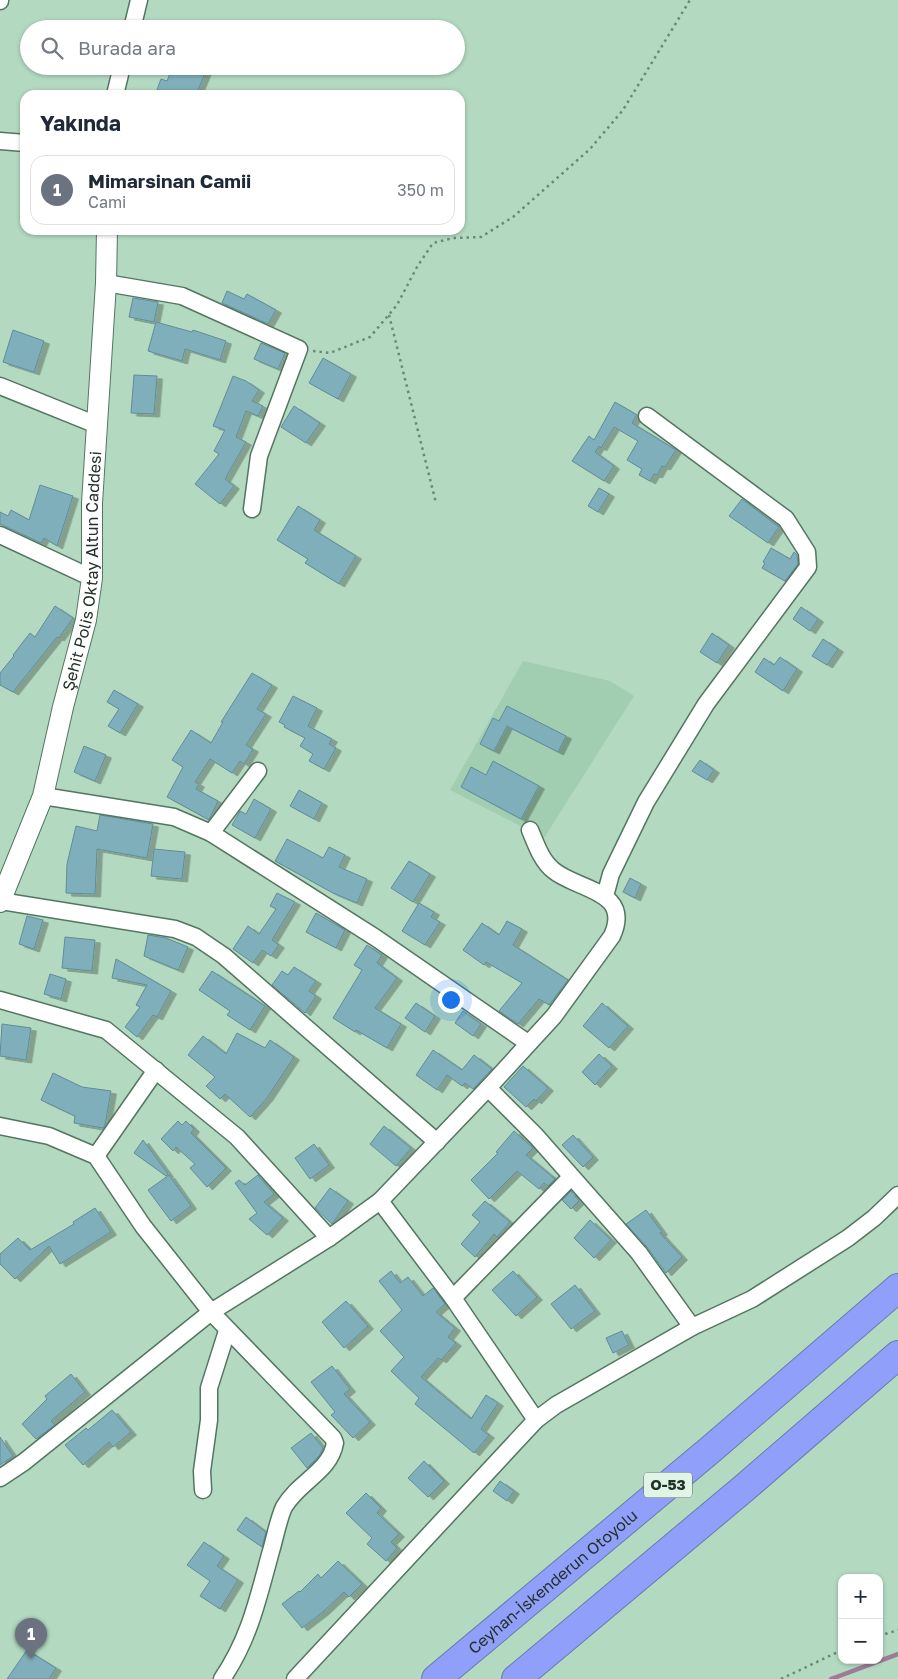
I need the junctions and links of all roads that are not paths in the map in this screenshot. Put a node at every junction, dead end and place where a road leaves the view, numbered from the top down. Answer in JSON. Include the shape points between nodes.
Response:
{"nodes":[{"id":1,"x":139,"y":0,"type":"edge"},
{"id":2,"x":134,"y":20,"type":"edge"},
{"id":3,"x":120,"y":75,"type":"edge"},
{"id":4,"x":116,"y":90,"type":"edge"},
{"id":5,"x":0,"y":142,"type":"edge"},
{"id":6,"x":20,"y":143,"type":"edge"},
{"id":7,"x":108,"y":235,"type":"edge"},
{"id":8,"x":106,"y":283,"type":"junction"},
{"id":9,"x":0,"y":386,"type":"edge"},
{"id":10,"x":646,"y":416,"type":"dead end"},
{"id":11,"x":97,"y":425,"type":"junction"},
{"id":12,"x":252,"y":509,"type":"dead end"},
{"id":13,"x":0,"y":535,"type":"edge"},
{"id":14,"x":92,"y":578,"type":"junction"},
{"id":15,"x":258,"y":771,"type":"dead end"},
{"id":16,"x":43,"y":796,"type":"junction"},
{"id":17,"x":530,"y":830,"type":"dead end"},
{"id":18,"x":211,"y":833,"type":"junction"},
{"id":19,"x":605,"y":896,"type":"junction"},
{"id":20,"x":0,"y":901,"type":"edge"},
{"id":21,"x":0,"y":1000,"type":"edge"},
{"id":22,"x":528,"y":1043,"type":"junction"},
{"id":23,"x":156,"y":1070,"type":"junction"},
{"id":24,"x":488,"y":1088,"type":"junction"},
{"id":25,"x":0,"y":1126,"type":"edge"},
{"id":26,"x":437,"y":1142,"type":"junction"},
{"id":27,"x":96,"y":1156,"type":"junction"},
{"id":28,"x":571,"y":1177,"type":"junction"},
{"id":29,"x":898,"y":1195,"type":"edge"},
{"id":30,"x":380,"y":1200,"type":"junction"},
{"id":31,"x":329,"y":1238,"type":"junction"},
{"id":32,"x":898,"y":1288,"type":"edge"},
{"id":33,"x":453,"y":1298,"type":"junction"},
{"id":34,"x":211,"y":1312,"type":"junction"},
{"id":35,"x":692,"y":1327,"type":"junction"},
{"id":36,"x":227,"y":1331,"type":"junction"},
{"id":37,"x":898,"y":1355,"type":"edge"},
{"id":38,"x":536,"y":1420,"type":"junction"},
{"id":39,"x":0,"y":1478,"type":"edge"},
{"id":40,"x":203,"y":1490,"type":"dead end"},
{"id":41,"x":222,"y":1679,"type":"edge"},
{"id":42,"x":295,"y":1679,"type":"edge"},
{"id":43,"x":436,"y":1679,"type":"edge"},
{"id":44,"x":516,"y":1679,"type":"edge"}],
"edges":[{"from":1,"to":2,"type":"street"},
{"from":3,"to":4,"type":"street"},
{"from":5,"to":6,"type":"street"},
{"from":7,"to":8,"type":"street","name":"Şehit Polis Oktay Altun Caddesi"},
{"from":8,"to":11,"type":"street","name":"Şehit Polis Oktay Altun Caddesi"},
{"from":8,"to":12,"type":"street","via":[[182,296],[299,349],[259,456]]},
{"from":9,"to":11,"type":"street"},
{"from":10,"to":19,"type":"street","via":[[786,519],[807,552],[808,568],[706,704],[646,802],[611,874]]},
{"from":11,"to":14,"type":"street","name":"Şehit Polis Oktay Altun Caddesi"},
{"from":13,"to":14,"type":"street"},
{"from":14,"to":16,"type":"street","name":"Şehit Polis Oktay Altun Caddesi","via":[[86,620]]},
{"from":15,"to":18,"type":"street"},
{"from":16,"to":18,"type":"street","via":[[174,817]]},
{"from":16,"to":20,"type":"street","name":"Şehit Polis Oktay Altun Caddesi"},
{"from":17,"to":19,"type":"street","via":[[541,854],[555,872]]},
{"from":18,"to":22,"type":"street","via":[[376,938]]},
{"from":19,"to":22,"type":"street","via":[[617,916],[612,936],[554,1016]]},
{"from":20,"to":26,"type":"street","via":[[175,929],[196,937],[224,956]]},
{"from":21,"to":23,"type":"street","via":[[106,1030]]},
{"from":22,"to":24,"type":"street"},
{"from":23,"to":27,"type":"street"},
{"from":23,"to":31,"type":"street","via":[[237,1136]]},
{"from":24,"to":26,"type":"street"},
{"from":24,"to":28,"type":"street"},
{"from":25,"to":27,"type":"street","via":[[49,1136]]},
{"from":26,"to":30,"type":"street"},
{"from":27,"to":34,"type":"street","via":[[143,1226]]},
{"from":28,"to":33,"type":"street"},
{"from":28,"to":35,"type":"street","via":[[639,1253]]},
{"from":29,"to":35,"type":"street","via":[[848,1238],[752,1299]]},
{"from":30,"to":31,"type":"street"},
{"from":30,"to":33,"type":"street"},
{"from":31,"to":34,"type":"street"},
{"from":32,"to":43,"type":"highway","name":"Ceyhan-İskenderun Otoyolu","number":"O-53"},
{"from":33,"to":38,"type":"street"},
{"from":34,"to":36,"type":"street"},
{"from":34,"to":39,"type":"street"},
{"from":35,"to":38,"type":"street","via":[[556,1405]]},
{"from":36,"to":40,"type":"street","via":[[209,1388]]},
{"from":36,"to":41,"type":"street","via":[[335,1443],[326,1465],[296,1491],[284,1508],[248,1631]]},
{"from":37,"to":44,"type":"highway"},
{"from":38,"to":42,"type":"street"}]}
